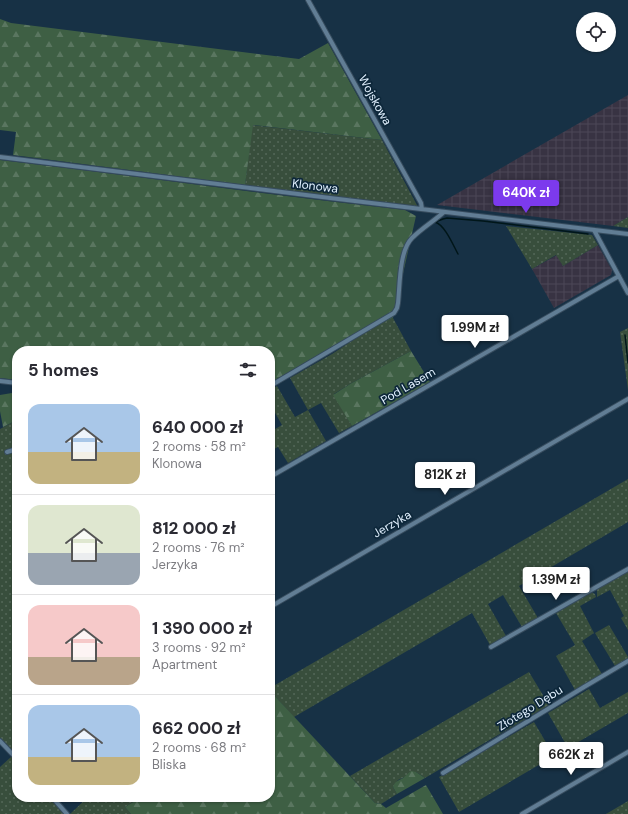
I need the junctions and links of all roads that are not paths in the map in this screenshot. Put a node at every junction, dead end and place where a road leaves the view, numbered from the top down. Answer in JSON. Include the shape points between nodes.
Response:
{"nodes":[{"id":1,"x":308,"y":0,"type":"edge"},
{"id":2,"x":0,"y":157,"type":"edge"},
{"id":3,"x":422,"y":209,"type":"junction"},
{"id":4,"x":444,"y":212,"type":"junction"},
{"id":5,"x":594,"y":230,"type":"junction"},
{"id":6,"x":628,"y":234,"type":"edge"},
{"id":7,"x":619,"y":276,"type":"junction"},
{"id":8,"x":628,"y":293,"type":"edge"},
{"id":9,"x":0,"y":381,"type":"edge"},
{"id":10,"x":12,"y":382,"type":"edge"},
{"id":11,"x":275,"y":383,"type":"edge"},
{"id":12,"x":628,"y":399,"type":"edge"},
{"id":13,"x":12,"y":450,"type":"edge"},
{"id":14,"x":7,"y":452,"type":"dead end"},
{"id":15,"x":275,"y":474,"type":"edge"},
{"id":16,"x":628,"y":569,"type":"edge"},
{"id":17,"x":275,"y":604,"type":"edge"},
{"id":18,"x":491,"y":647,"type":"dead end"},
{"id":19,"x":628,"y":661,"type":"edge"},
{"id":20,"x":0,"y":741,"type":"edge"},
{"id":21,"x":628,"y":752,"type":"edge"},
{"id":22,"x":12,"y":754,"type":"edge"},
{"id":23,"x":443,"y":773,"type":"dead end"},
{"id":24,"x":56,"y":802,"type":"edge"},
{"id":25,"x":67,"y":814,"type":"edge"},
{"id":26,"x":522,"y":814,"type":"edge"}],
"edges":[{"from":1,"to":3,"type":"street","name":"Wojskowa"},
{"from":2,"to":3,"type":"street","name":"Klonowa"},
{"from":3,"to":4,"type":"street","name":"Klonowa"},
{"from":4,"to":5,"type":"street","name":"Klonowa"},
{"from":4,"to":11,"type":"street","via":[[407,243],[402,258],[398,303],[394,313]]},
{"from":5,"to":6,"type":"street","name":"Klonowa"},
{"from":5,"to":7,"type":"street"},
{"from":7,"to":8,"type":"street"},
{"from":7,"to":15,"type":"street","name":"Pod Lasem"},
{"from":9,"to":10,"type":"street"},
{"from":12,"to":17,"type":"street","name":"Jerzyka"},
{"from":13,"to":14,"type":"street"},
{"from":16,"to":18,"type":"street"},
{"from":19,"to":23,"type":"street","name":"Złotego Dębu"},
{"from":20,"to":22,"type":"street"},
{"from":21,"to":26,"type":"street"},
{"from":24,"to":25,"type":"street"}]}
